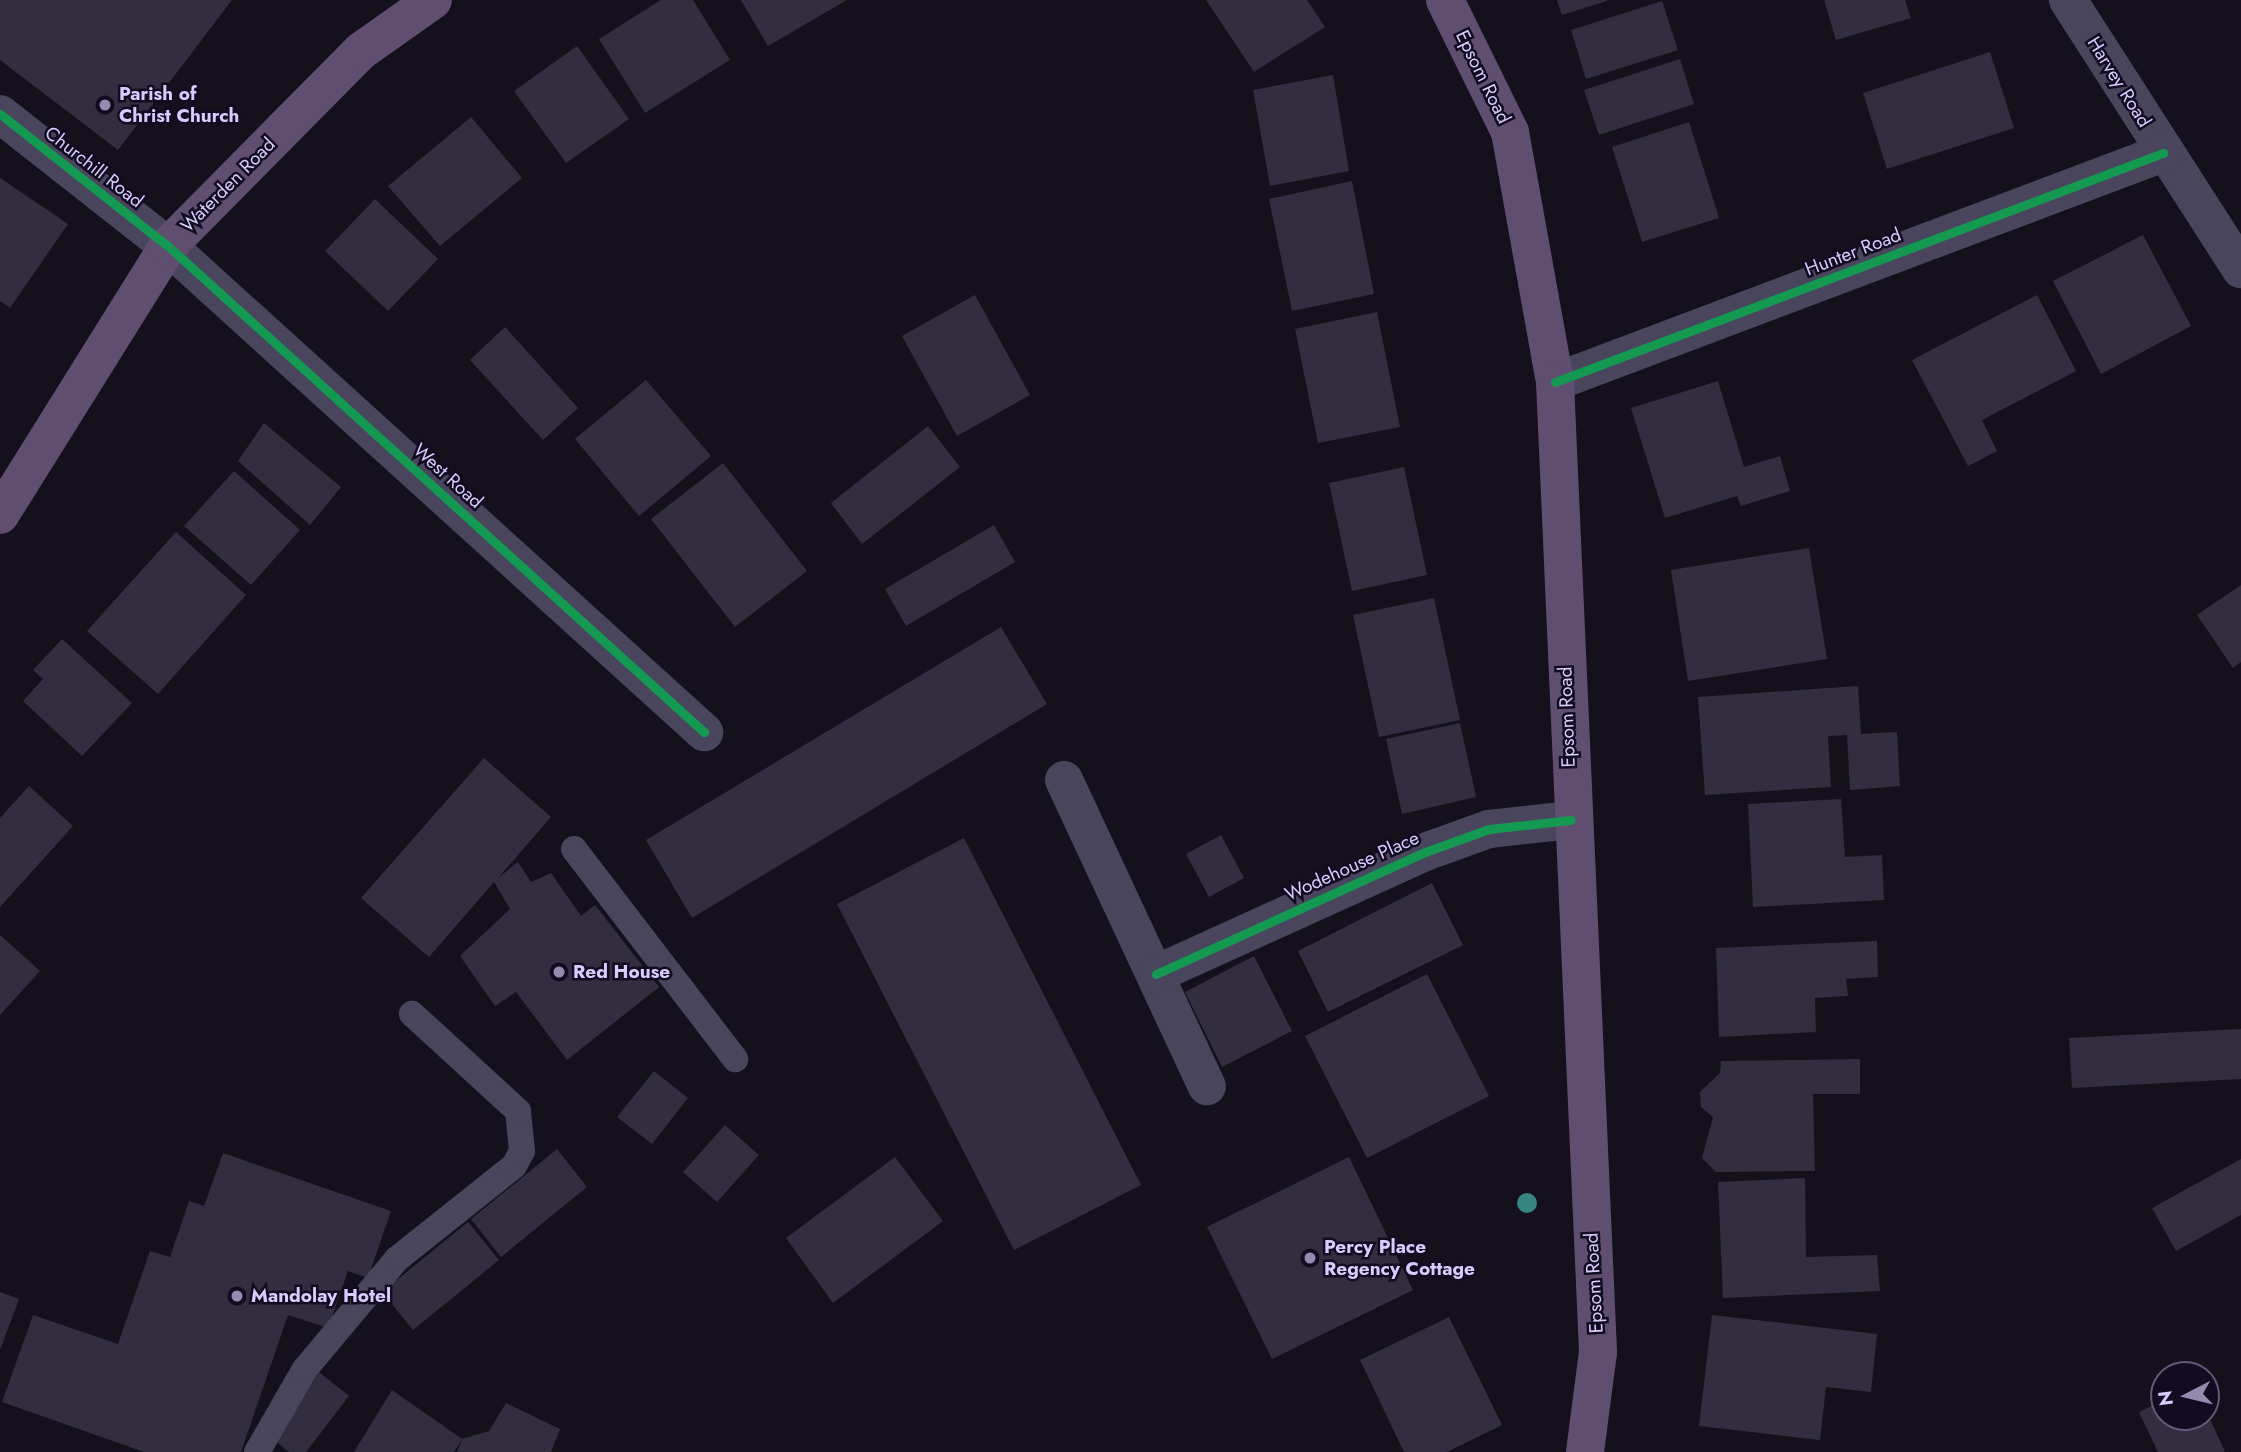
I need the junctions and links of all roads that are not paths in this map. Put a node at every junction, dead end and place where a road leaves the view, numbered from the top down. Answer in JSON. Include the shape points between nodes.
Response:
{"nodes":[{"id":1,"x":433,"y":0,"type":"edge"},
{"id":2,"x":1444,"y":0,"type":"edge"},
{"id":3,"x":2068,"y":0,"type":"edge"},
{"id":4,"x":0,"y":114,"type":"edge"},
{"id":5,"x":2163,"y":153,"type":"junction"},
{"id":6,"x":168,"y":246,"type":"junction"},
{"id":7,"x":2241,"y":269,"type":"edge"},
{"id":8,"x":1555,"y":382,"type":"junction"},
{"id":9,"x":0,"y":515,"type":"edge"},
{"id":10,"x":704,"y":732,"type":"dead end"},
{"id":11,"x":1064,"y":780,"type":"dead end"},
{"id":12,"x":1571,"y":820,"type":"junction"},
{"id":13,"x":574,"y":849,"type":"dead end"},
{"id":14,"x":1156,"y":974,"type":"junction"},
{"id":15,"x":412,"y":1014,"type":"dead end"},
{"id":16,"x":735,"y":1059,"type":"dead end"},
{"id":17,"x":1207,"y":1086,"type":"dead end"},
{"id":18,"x":257,"y":1452,"type":"edge"},
{"id":19,"x":1585,"y":1452,"type":"edge"}],
"edges":[{"from":1,"to":6,"type":"main road","name":"Waterden Road","via":[[361,51]]},
{"from":2,"to":8,"type":"main road","name":"Epsom Road","via":[[1510,132]]},
{"from":3,"to":5,"type":"street","name":"Harvey Road"},
{"from":4,"to":6,"type":"street","name":"Churchill Road"},
{"from":5,"to":7,"type":"street","name":"Harvey Road"},
{"from":5,"to":8,"type":"street","name":"Hunter Road"},
{"from":6,"to":9,"type":"main road","name":"Waterden Road"},
{"from":6,"to":10,"type":"street","name":"West Road"},
{"from":8,"to":12,"type":"main road","name":"Epsom Road"},
{"from":11,"to":14,"type":"street"},
{"from":12,"to":14,"type":"street","name":"Wodehouse Place","via":[[1489,829]]},
{"from":12,"to":19,"type":"main road","name":"Epsom Road","via":[[1598,1352]]},
{"from":13,"to":16,"type":"lane"},
{"from":14,"to":17,"type":"street"},
{"from":15,"to":18,"type":"lane","via":[[518,1111],[522,1151],[514,1166],[397,1259],[305,1369]]}]}
